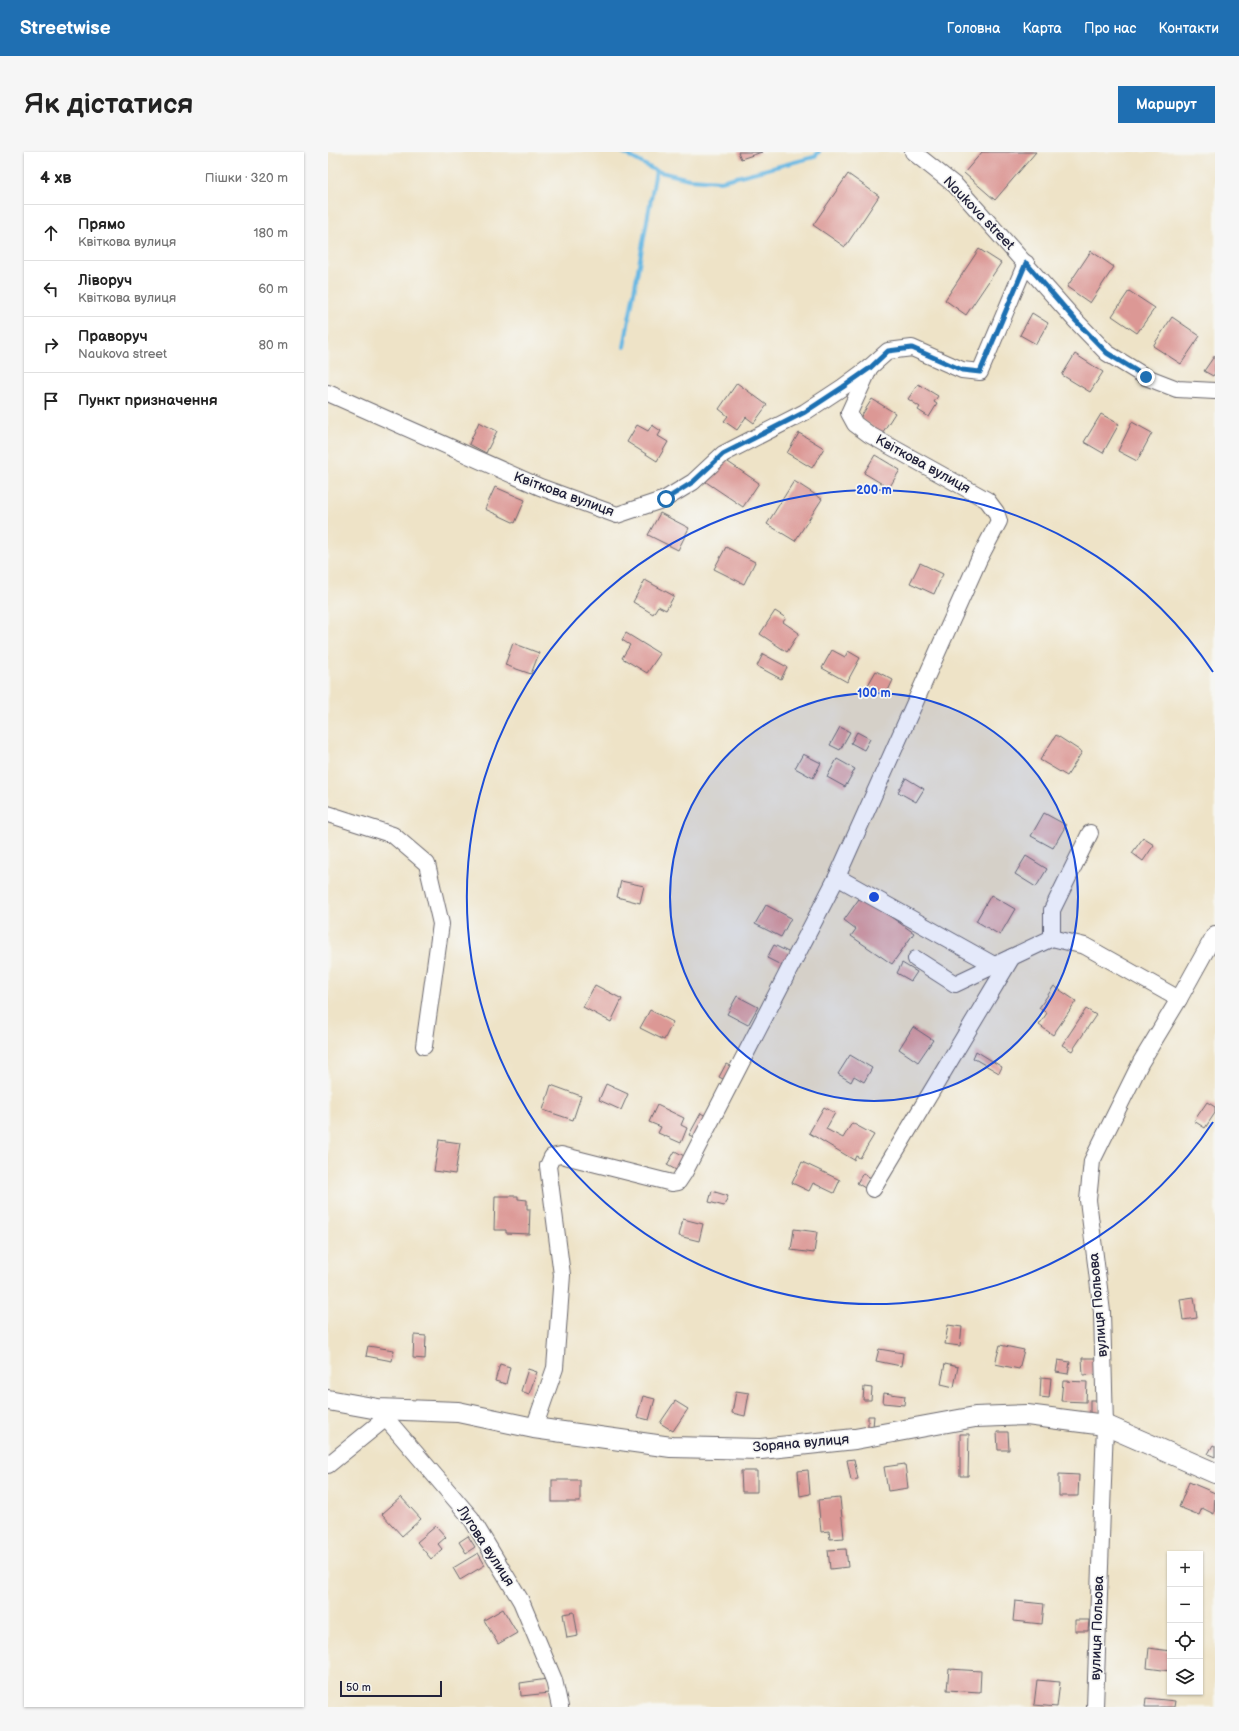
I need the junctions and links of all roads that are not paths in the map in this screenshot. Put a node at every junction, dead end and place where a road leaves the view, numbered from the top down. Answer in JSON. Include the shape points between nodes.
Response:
{"nodes":[{"id":1,"x":913,"y":152,"type":"edge"},
{"id":2,"x":1026,"y":263,"type":"junction"},
{"id":3,"x":870,"y":368,"type":"junction"},
{"id":4,"x":1215,"y":391,"type":"edge"},
{"id":5,"x":328,"y":393,"type":"edge"},
{"id":6,"x":328,"y":814,"type":"edge"},
{"id":7,"x":1090,"y":833,"type":"dead end"},
{"id":8,"x":837,"y":876,"type":"junction"},
{"id":9,"x":1215,"y":934,"type":"edge"},
{"id":10,"x":1052,"y":938,"type":"junction"},
{"id":11,"x":1012,"y":957,"type":"junction"},
{"id":12,"x":916,"y":959,"type":"dead end"},
{"id":13,"x":994,"y":966,"type":"junction"},
{"id":14,"x":1179,"y":999,"type":"junction"},
{"id":15,"x":424,"y":1046,"type":"dead end"},
{"id":16,"x":873,"y":1189,"type":"dead end"},
{"id":17,"x":328,"y":1400,"type":"edge"},
{"id":18,"x":382,"y":1414,"type":"junction"},
{"id":19,"x":1105,"y":1425,"type":"junction"},
{"id":20,"x":534,"y":1428,"type":"junction"},
{"id":21,"x":328,"y":1465,"type":"edge"},
{"id":22,"x":1215,"y":1473,"type":"edge"},
{"id":23,"x":560,"y":1707,"type":"edge"},
{"id":24,"x":1095,"y":1707,"type":"edge"}],
"edges":[{"from":1,"to":2,"type":"street","name":"Naukova street","via":[[956,186]]},
{"from":2,"to":3,"type":"street","name":"Квіткова вулиця","via":[[980,372],[962,370],[912,348],[888,351]]},
{"from":2,"to":4,"type":"street","name":"Naukova street","via":[[1107,353],[1146,377],[1177,389]]},
{"from":3,"to":5,"type":"street","name":"Квіткова вулиця","via":[[805,412],[723,454],[693,482],[666,499],[616,515],[540,487]]},
{"from":3,"to":8,"type":"street","name":"Квіткова вулиця","via":[[849,413],[855,424],[988,500],[999,521],[979,559]]},
{"from":6,"to":15,"type":"street","via":[[393,834],[427,864],[440,924]]},
{"from":7,"to":10,"type":"street","via":[[1052,910]]},
{"from":8,"to":13,"type":"street"},
{"from":8,"to":20,"type":"street","via":[[678,1182],[672,1183],[561,1155],[552,1157],[548,1166],[562,1275],[555,1368]]},
{"from":9,"to":14,"type":"street","name":"вулиця Польова"},
{"from":10,"to":11,"type":"street"},
{"from":10,"to":14,"type":"street","via":[[1085,946]]},
{"from":11,"to":13,"type":"street"},
{"from":11,"to":16,"type":"street"},
{"from":12,"to":13,"type":"street","via":[[955,984]]},
{"from":14,"to":19,"type":"street","name":"вулиця Польова","via":[[1141,1062],[1092,1161],[1088,1200],[1102,1312]]},
{"from":17,"to":18,"type":"street"},
{"from":18,"to":20,"type":"street","name":"Зоряна вулиця","via":[[458,1412]]},
{"from":18,"to":21,"type":"street"},
{"from":18,"to":23,"type":"street","name":"Лугова вулиця","via":[[471,1518],[521,1601],[554,1680]]},
{"from":19,"to":20,"type":"street","name":"Зоряна вулиця","via":[[1027,1415],[975,1417],[855,1438],[761,1449],[671,1447]]},
{"from":19,"to":22,"type":"street","name":"Зоряна вулиця"},
{"from":19,"to":24,"type":"street","name":"вулиця Польова"}]}
